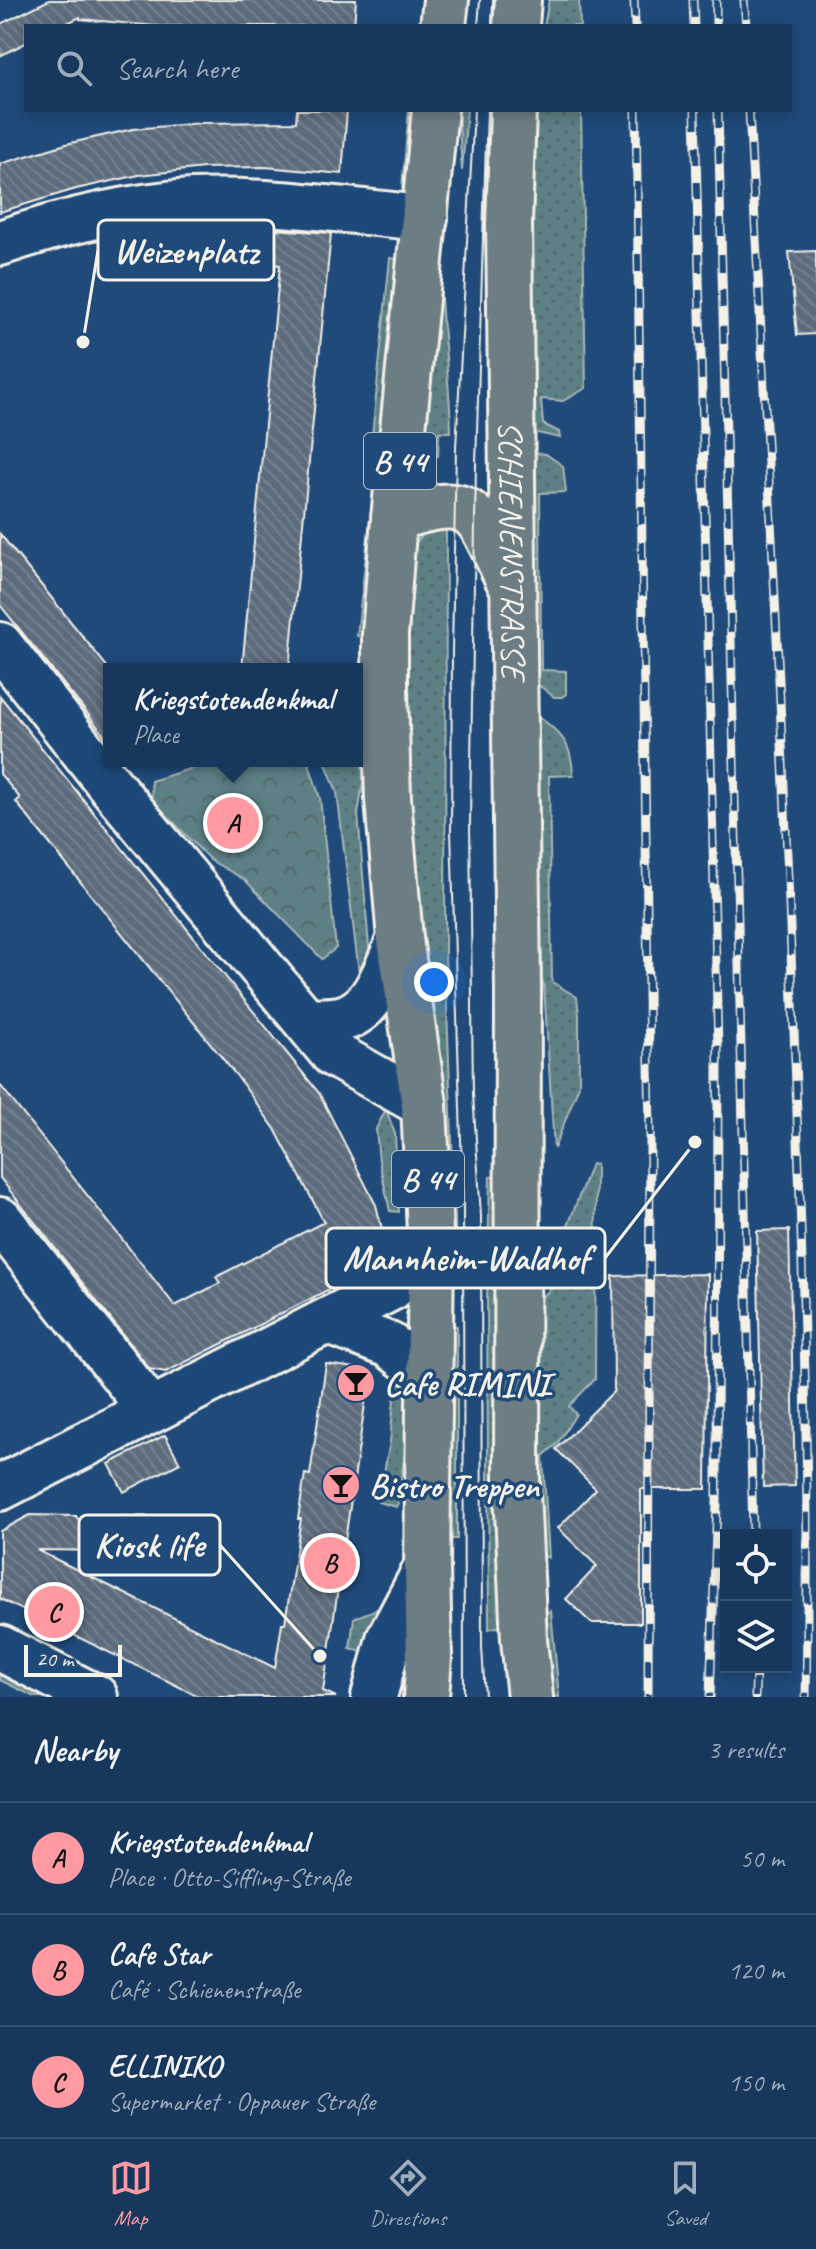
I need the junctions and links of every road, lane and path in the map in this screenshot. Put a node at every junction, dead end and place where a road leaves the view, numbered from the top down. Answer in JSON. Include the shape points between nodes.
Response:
{"nodes":[{"id":1,"x":446,"y":0,"type":"edge"},
{"id":2,"x":518,"y":0,"type":"edge"},
{"id":3,"x":443,"y":24,"type":"edge"},
{"id":4,"x":516,"y":24,"type":"edge"},
{"id":5,"x":435,"y":112,"type":"edge"},
{"id":6,"x":513,"y":112,"type":"edge"},
{"id":7,"x":425,"y":218,"type":"junction"},
{"id":8,"x":0,"y":243,"type":"edge"},
{"id":9,"x":394,"y":519,"type":"junction"},
{"id":10,"x":513,"y":588,"type":"junction"},
{"id":11,"x":6,"y":663,"type":"edge"},
{"id":12,"x":400,"y":939,"type":"junction"},
{"id":13,"x":307,"y":1021,"type":"junction"},
{"id":14,"x":424,"y":1105,"type":"junction"},
{"id":15,"x":0,"y":1220,"type":"edge"},
{"id":16,"x":431,"y":1253,"type":"junction"},
{"id":17,"x":327,"y":1321,"type":"junction"},
{"id":18,"x":430,"y":1376,"type":"junction"},
{"id":19,"x":151,"y":1410,"type":"junction"},
{"id":20,"x":0,"y":1488,"type":"edge"},
{"id":21,"x":427,"y":1567,"type":"junction"},
{"id":22,"x":0,"y":1648,"type":"edge"},
{"id":23,"x":95,"y":1697,"type":"edge"},
{"id":24,"x":374,"y":1697,"type":"edge"},
{"id":25,"x":426,"y":1697,"type":"edge"},
{"id":26,"x":530,"y":1697,"type":"edge"}],
"edges":[{"from":1,"to":3,"type":"main road"},
{"from":2,"to":4,"type":"main road"},
{"from":5,"to":7,"type":"main road","number":"B 44"},
{"from":6,"to":10,"type":"main road","name":"SCHIENENSTRASSE","number":"B 44"},
{"from":7,"to":8,"type":"street","via":[[245,202],[163,205],[106,213]]},
{"from":7,"to":9,"type":"main road","number":"B 44"},
{"from":9,"to":10,"type":"main road","number":"B 44","via":[[433,506],[454,506],[476,515]]},
{"from":9,"to":12,"type":"main road","number":"B 44","via":[[385,688]]},
{"from":10,"to":26,"type":"main road","name":"SCHIENENSTRASSE","number":"B 44","via":[[517,1491]]},
{"from":11,"to":13,"type":"street"},
{"from":12,"to":13,"type":"street","via":[[372,997],[358,1012]]},
{"from":12,"to":14,"type":"main road","number":"B 44"},
{"from":13,"to":14,"type":"street","via":[[333,1054]]},
{"from":14,"to":16,"type":"main road","number":"B 44"},
{"from":15,"to":19,"type":"street"},
{"from":16,"to":17,"type":"street","via":[[391,1288]]},
{"from":16,"to":18,"type":"main road","number":"B 44"},
{"from":17,"to":18,"type":"street","via":[[389,1345]]},
{"from":17,"to":19,"type":"street"},
{"from":18,"to":21,"type":"main road","number":"B 44"},
{"from":19,"to":20,"type":"street"},
{"from":21,"to":24,"type":"street","via":[[389,1639]]},
{"from":21,"to":25,"type":"main road","number":"B 44"},
{"from":22,"to":23,"type":"street"}]}
